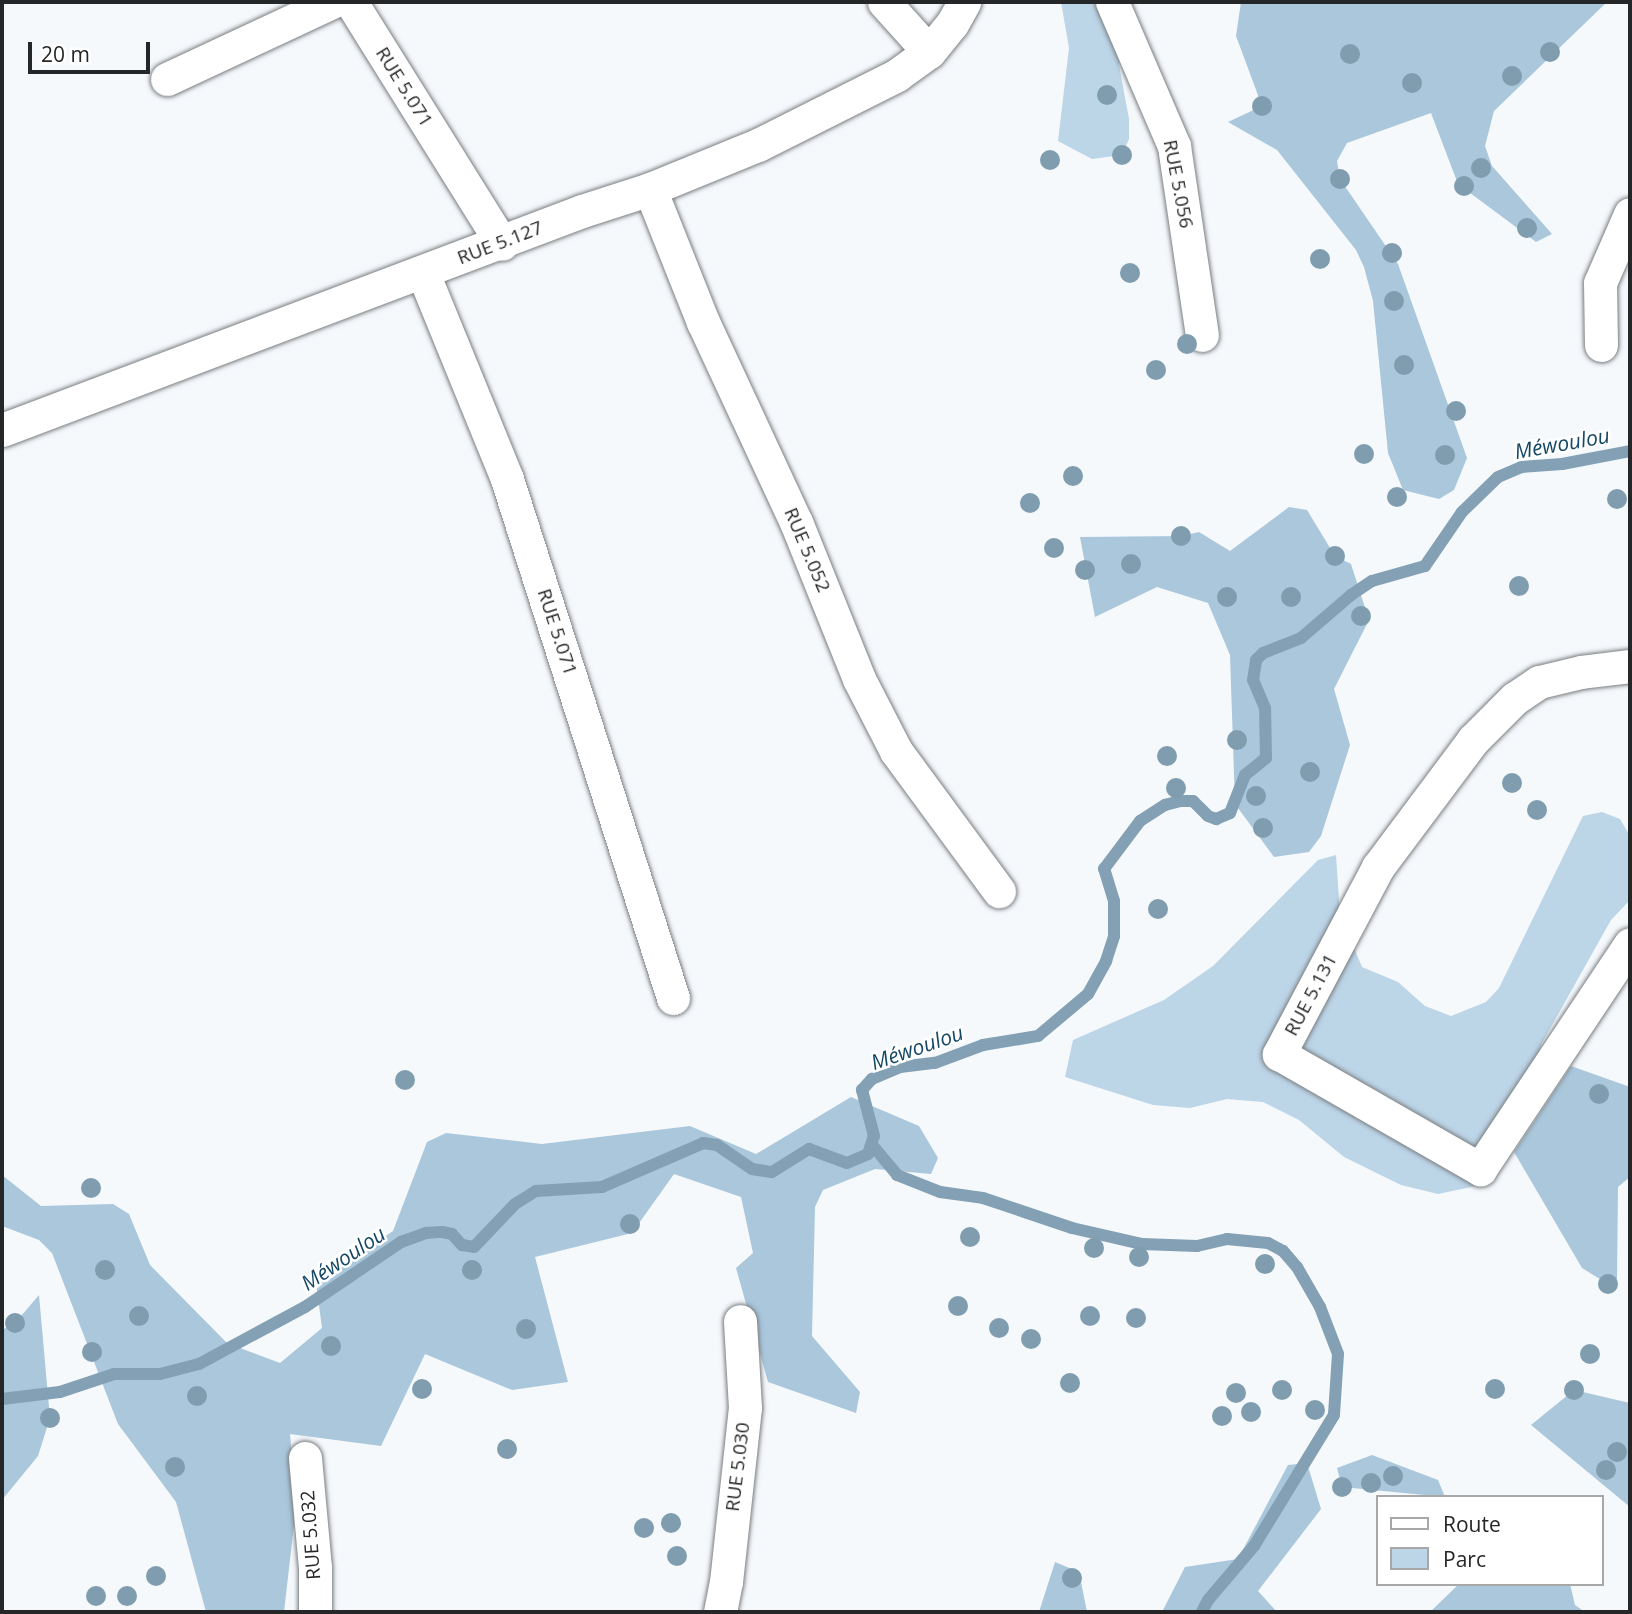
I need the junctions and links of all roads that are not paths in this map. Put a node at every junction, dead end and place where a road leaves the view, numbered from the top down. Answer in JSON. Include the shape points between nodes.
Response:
{"nodes":[{"id":1,"x":332,"y":2,"type":"edge"},
{"id":2,"x":351,"y":2,"type":"edge"},
{"id":3,"x":884,"y":2,"type":"edge"},
{"id":4,"x":964,"y":2,"type":"edge"},
{"id":5,"x":1112,"y":2,"type":"edge"},
{"id":6,"x":929,"y":52,"type":"junction"},
{"id":7,"x":167,"y":79,"type":"dead end"},
{"id":8,"x":650,"y":189,"type":"junction"},
{"id":9,"x":1630,"y":214,"type":"edge"},
{"id":10,"x":502,"y":244,"type":"junction"},
{"id":11,"x":423,"y":273,"type":"junction"},
{"id":12,"x":1202,"y":335,"type":"dead end"},
{"id":13,"x":1601,"y":345,"type":"dead end"},
{"id":14,"x":2,"y":430,"type":"edge"},
{"id":15,"x":1630,"y":666,"type":"edge"},
{"id":16,"x":999,"y":891,"type":"dead end"},
{"id":17,"x":1630,"y":944,"type":"edge"},
{"id":18,"x":673,"y":998,"type":"dead end"},
{"id":19,"x":740,"y":1321,"type":"dead end"},
{"id":20,"x":305,"y":1458,"type":"dead end"},
{"id":21,"x":315,"y":1612,"type":"edge"},
{"id":22,"x":720,"y":1612,"type":"edge"}],
"edges":[{"from":1,"to":7,"type":"street"},
{"from":2,"to":10,"type":"street","name":"RUE 5.071"},
{"from":3,"to":6,"type":"street"},
{"from":4,"to":6,"type":"street","name":"RUE 5.127"},
{"from":5,"to":12,"type":"street","name":"RUE 5.056","via":[[1174,146]]},
{"from":6,"to":8,"type":"street","name":"RUE 5.127","via":[[859,96],[758,145]]},
{"from":8,"to":10,"type":"street","name":"RUE 5.127"},
{"from":8,"to":16,"type":"street","name":"RUE 5.052","via":[[703,322],[796,522],[859,679],[896,751]]},
{"from":9,"to":13,"type":"street","via":[[1600,283]]},
{"from":10,"to":11,"type":"street","name":"RUE 5.127"},
{"from":11,"to":14,"type":"street","name":"RUE 5.127"},
{"from":11,"to":18,"type":"street","name":"RUE 5.071","via":[[507,480]]},
{"from":15,"to":17,"type":"street","name":"RUE 5.131","via":[[1539,682],[1515,698],[1473,740],[1378,867],[1279,1054],[1480,1169]]},
{"from":19,"to":22,"type":"street","name":"RUE 5.030","via":[[745,1408]]},
{"from":20,"to":21,"type":"street","name":"RUE 5.032"}]}
